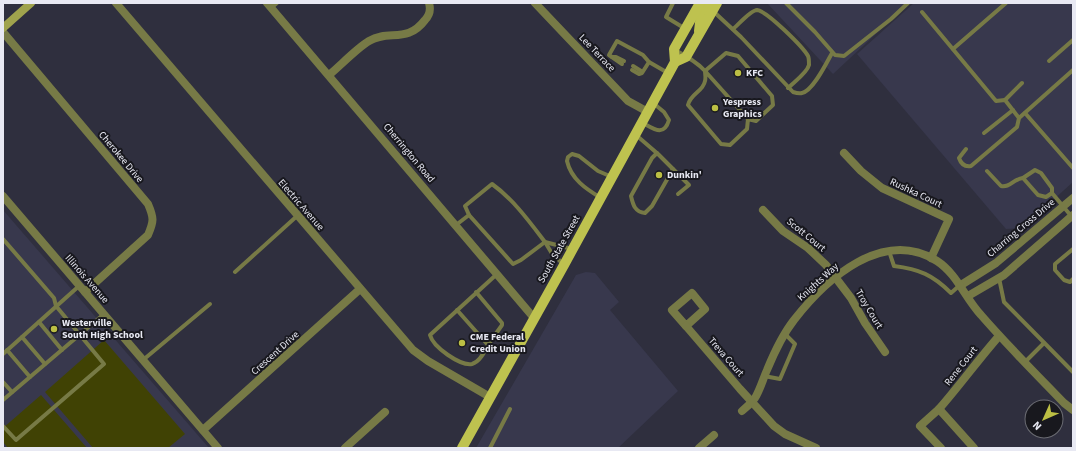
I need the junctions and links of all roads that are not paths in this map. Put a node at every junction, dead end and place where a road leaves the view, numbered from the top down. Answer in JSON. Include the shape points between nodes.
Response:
{"nodes":[{"id":1,"x":31,"y":3,"type":"edge"},
{"id":2,"x":116,"y":3,"type":"edge"},
{"id":3,"x":429,"y":3,"type":"edge"},
{"id":4,"x":535,"y":3,"type":"edge"},
{"id":5,"x":673,"y":3,"type":"edge"},
{"id":6,"x":700,"y":3,"type":"edge"},
{"id":7,"x":786,"y":3,"type":"edge"},
{"id":8,"x":908,"y":3,"type":"edge"},
{"id":9,"x":1006,"y":3,"type":"edge"},
{"id":10,"x":272,"y":5,"type":"edge"},
{"id":11,"x":712,"y":6,"type":"edge"},
{"id":12,"x":922,"y":12,"type":"dead end"},
{"id":13,"x":694,"y":14,"type":"junction"},
{"id":14,"x":3,"y":28,"type":"edge"},
{"id":15,"x":686,"y":28,"type":"junction"},
{"id":16,"x":733,"y":29,"type":"junction"},
{"id":17,"x":3,"y":32,"type":"edge"},
{"id":18,"x":1073,"y":40,"type":"edge"},
{"id":19,"x":674,"y":49,"type":"junction"},
{"id":20,"x":953,"y":49,"type":"junction"},
{"id":21,"x":832,"y":53,"type":"junction"},
{"id":22,"x":686,"y":57,"type":"junction"},
{"id":23,"x":1049,"y":61,"type":"dead end"},
{"id":24,"x":623,"y":62,"type":"dead end"},
{"id":25,"x":649,"y":62,"type":"junction"},
{"id":26,"x":675,"y":62,"type":"junction"},
{"id":27,"x":633,"y":68,"type":"dead end"},
{"id":28,"x":1073,"y":70,"type":"edge"},
{"id":29,"x":705,"y":71,"type":"junction"},
{"id":30,"x":669,"y":74,"type":"junction"},
{"id":31,"x":329,"y":75,"type":"junction"},
{"id":32,"x":1022,"y":83,"type":"dead end"},
{"id":33,"x":788,"y":88,"type":"junction"},
{"id":34,"x":1004,"y":100,"type":"junction"},
{"id":35,"x":651,"y":108,"type":"junction"},
{"id":36,"x":1013,"y":110,"type":"junction"},
{"id":37,"x":1025,"y":113,"type":"junction"},
{"id":38,"x":1019,"y":118,"type":"junction"},
{"id":39,"x":748,"y":119,"type":"junction"},
{"id":40,"x":642,"y":123,"type":"junction"},
{"id":41,"x":984,"y":133,"type":"dead end"},
{"id":42,"x":636,"y":135,"type":"junction"},
{"id":43,"x":966,"y":150,"type":"dead end"},
{"id":44,"x":657,"y":153,"type":"junction"},
{"id":45,"x":844,"y":153,"type":"dead end"},
{"id":46,"x":1073,"y":168,"type":"edge"},
{"id":47,"x":673,"y":169,"type":"junction"},
{"id":48,"x":987,"y":171,"type":"dead end"},
{"id":49,"x":612,"y":178,"type":"junction"},
{"id":50,"x":1023,"y":178,"type":"junction"},
{"id":51,"x":1052,"y":193,"type":"junction"},
{"id":52,"x":678,"y":194,"type":"dead end"},
{"id":53,"x":3,"y":198,"type":"edge"},
{"id":54,"x":601,"y":198,"type":"junction"},
{"id":55,"x":1073,"y":198,"type":"edge"},
{"id":56,"x":1063,"y":206,"type":"junction"},
{"id":57,"x":763,"y":210,"type":"dead end"},
{"id":58,"x":469,"y":215,"type":"junction"},
{"id":59,"x":297,"y":216,"type":"junction"},
{"id":60,"x":1072,"y":216,"type":"edge"},
{"id":61,"x":456,"y":225,"type":"junction"},
{"id":62,"x":3,"y":240,"type":"edge"},
{"id":63,"x":545,"y":242,"type":"junction"},
{"id":64,"x":573,"y":249,"type":"junction"},
{"id":65,"x":1073,"y":249,"type":"edge"},
{"id":66,"x":889,"y":251,"type":"junction"},
{"id":67,"x":930,"y":258,"type":"junction"},
{"id":68,"x":564,"y":265,"type":"junction"},
{"id":69,"x":235,"y":272,"type":"dead end"},
{"id":70,"x":497,"y":274,"type":"junction"},
{"id":71,"x":836,"y":277,"type":"junction"},
{"id":72,"x":999,"y":278,"type":"junction"},
{"id":73,"x":1073,"y":279,"type":"edge"},
{"id":74,"x":960,"y":285,"type":"junction"},
{"id":75,"x":82,"y":289,"type":"junction"},
{"id":76,"x":360,"y":289,"type":"junction"},
{"id":77,"x":476,"y":292,"type":"junction"},
{"id":78,"x":968,"y":296,"type":"junction"},
{"id":79,"x":210,"y":304,"type":"dead end"},
{"id":80,"x":56,"y":306,"type":"junction"},
{"id":81,"x":457,"y":310,"type":"junction"},
{"id":82,"x":104,"y":314,"type":"junction"},
{"id":83,"x":534,"y":318,"type":"junction"},
{"id":84,"x":39,"y":322,"type":"junction"},
{"id":85,"x":686,"y":326,"type":"dead end"},
{"id":86,"x":785,"y":334,"type":"junction"},
{"id":87,"x":80,"y":335,"type":"junction"},
{"id":88,"x":999,"y":336,"type":"junction"},
{"id":89,"x":22,"y":337,"type":"junction"},
{"id":90,"x":1044,"y":343,"type":"junction"},
{"id":91,"x":488,"y":345,"type":"junction"},
{"id":92,"x":7,"y":350,"type":"junction"},
{"id":93,"x":62,"y":350,"type":"junction"},
{"id":94,"x":885,"y":352,"type":"dead end"},
{"id":95,"x":3,"y":354,"type":"edge"},
{"id":96,"x":143,"y":360,"type":"junction"},
{"id":97,"x":1025,"y":362,"type":"junction"},
{"id":98,"x":46,"y":364,"type":"junction"},
{"id":99,"x":1073,"y":372,"type":"edge"},
{"id":100,"x":764,"y":376,"type":"junction"},
{"id":101,"x":30,"y":377,"type":"junction"},
{"id":102,"x":3,"y":382,"type":"edge"},
{"id":103,"x":12,"y":392,"type":"junction"},
{"id":104,"x":490,"y":397,"type":"junction"},
{"id":105,"x":3,"y":400,"type":"edge"},
{"id":106,"x":752,"y":402,"type":"junction"},
{"id":107,"x":510,"y":409,"type":"dead end"},
{"id":108,"x":939,"y":409,"type":"junction"},
{"id":109,"x":1073,"y":410,"type":"edge"},
{"id":110,"x":742,"y":411,"type":"dead end"},
{"id":111,"x":385,"y":412,"type":"dead end"},
{"id":112,"x":3,"y":426,"type":"edge"},
{"id":113,"x":203,"y":430,"type":"junction"},
{"id":114,"x":714,"y":435,"type":"dead end"},
{"id":115,"x":218,"y":448,"type":"edge"},
{"id":116,"x":345,"y":448,"type":"edge"},
{"id":117,"x":462,"y":448,"type":"edge"},
{"id":118,"x":490,"y":448,"type":"edge"},
{"id":119,"x":699,"y":448,"type":"edge"},
{"id":120,"x":816,"y":448,"type":"edge"},
{"id":121,"x":941,"y":448,"type":"edge"},
{"id":122,"x":974,"y":448,"type":"edge"}],
"edges":[{"from":1,"to":14,"type":"street"},
{"from":2,"to":59,"type":"street","name":"Electric Avenue"},
{"from":3,"to":31,"type":"street","via":[[429,16],[416,30],[407,35],[385,36],[369,41]]},
{"from":4,"to":35,"type":"street","name":"Lee Terrace","via":[[628,101]]},
{"from":5,"to":15,"type":"lane","via":[[666,17]]},
{"from":6,"to":13,"type":"main road"},
{"from":7,"to":21,"type":"lane"},
{"from":8,"to":21,"type":"lane","via":[[844,56]]},
{"from":9,"to":20,"type":"lane"},
{"from":10,"to":31,"type":"street","name":"Cherrington Road"},
{"from":11,"to":16,"type":"lane"},
{"from":11,"to":22,"type":"main road","via":[[701,14],[698,35]]},
{"from":12,"to":20,"type":"lane"},
{"from":13,"to":15,"type":"main road"},
{"from":13,"to":22,"type":"main road","via":[[691,30],[682,50]]},
{"from":15,"to":19,"type":"main road"},
{"from":16,"to":33,"type":"lane"},
{"from":16,"to":33,"type":"lane","via":[[753,11],[759,10],[773,19],[804,49],[809,58],[809,65]]},
{"from":17,"to":75,"type":"street","name":"Cherokee Drive","via":[[148,204],[153,214],[153,225],[148,235]]},
{"from":18,"to":23,"type":"lane"},
{"from":19,"to":22,"type":"lane"},
{"from":19,"to":26,"type":"main road"},
{"from":20,"to":34,"type":"lane","via":[[996,100]]},
{"from":21,"to":33,"type":"lane","via":[[814,84],[806,92],[800,94]]},
{"from":22,"to":26,"type":"main road"},
{"from":22,"to":29,"type":"lane"},
{"from":24,"to":25,"type":"lane","via":[[609,55],[617,41],[644,56]]},
{"from":25,"to":27,"type":"lane","via":[[642,73],[639,74]]},
{"from":25,"to":30,"type":"lane"},
{"from":26,"to":30,"type":"main road","name":"South State Street"},
{"from":28,"to":37,"type":"lane"},
{"from":29,"to":39,"type":"lane"},
{"from":29,"to":39,"type":"lane","via":[[726,53],[738,56],[772,96],[773,105],[756,121]]},
{"from":29,"to":39,"type":"lane","via":[[705,82],[689,99],[688,105],[721,144],[730,145],[747,129]]},
{"from":30,"to":35,"type":"main road","name":"South State Street"},
{"from":31,"to":61,"type":"street","name":"Cherrington Road"},
{"from":32,"to":34,"type":"lane"},
{"from":34,"to":36,"type":"lane"},
{"from":35,"to":40,"type":"main road","name":"South State Street"},
{"from":35,"to":40,"type":"lane","via":[[664,112],[669,122],[661,130]]},
{"from":36,"to":38,"type":"lane"},
{"from":36,"to":41,"type":"lane"},
{"from":37,"to":38,"type":"lane"},
{"from":37,"to":46,"type":"lane"},
{"from":38,"to":43,"type":"lane","via":[[1017,127],[971,166],[963,164],[959,158]]},
{"from":40,"to":42,"type":"main road","name":"South State Street"},
{"from":42,"to":44,"type":"lane"},
{"from":42,"to":49,"type":"main road","name":"South State Street"},
{"from":44,"to":47,"type":"lane"},
{"from":44,"to":47,"type":"lane","via":[[631,196],[634,207],[640,212],[648,211]]},
{"from":45,"to":67,"type":"street","name":"Rushka Court","via":[[882,188],[949,219]]},
{"from":47,"to":52,"type":"lane","via":[[689,185]]},
{"from":48,"to":50,"type":"lane","via":[[1003,187],[1018,178]]},
{"from":49,"to":54,"type":"main road","name":"South State Street"},
{"from":49,"to":54,"type":"lane","via":[[579,156],[572,154],[568,157],[571,173],[581,184]]},
{"from":50,"to":51,"type":"lane","via":[[1038,196],[1048,197]]},
{"from":50,"to":51,"type":"lane","via":[[1038,170],[1052,188]]},
{"from":51,"to":56,"type":"lane"},
{"from":53,"to":75,"type":"street","name":"Illinois Avenue"},
{"from":54,"to":64,"type":"main road","name":"South State Street"},
{"from":55,"to":56,"type":"street","name":"Charring Cross Drive"},
{"from":56,"to":60,"type":"lane"},
{"from":56,"to":74,"type":"street","name":"Charring Cross Drive","via":[[996,263]]},
{"from":57,"to":71,"type":"street","name":"Scott Court","via":[[783,231],[826,264]]},
{"from":58,"to":61,"type":"lane"},
{"from":58,"to":63,"type":"lane","via":[[513,264]]},
{"from":58,"to":63,"type":"lane","via":[[465,206],[492,184],[525,216]]},
{"from":59,"to":69,"type":"lane"},
{"from":59,"to":76,"type":"street","name":"Electric Avenue"},
{"from":60,"to":72,"type":"street"},
{"from":61,"to":70,"type":"street","name":"Cherrington Road"},
{"from":62,"to":80,"type":"lane","via":[[54,298]]},
{"from":63,"to":64,"type":"lane"},
{"from":63,"to":68,"type":"lane"},
{"from":64,"to":68,"type":"main road","name":"South State Street"},
{"from":65,"to":73,"type":"lane","via":[[1055,264],[1055,270],[1064,280],[1070,282]]},
{"from":66,"to":67,"type":"street","name":"Knights Way","via":[[914,251]]},
{"from":66,"to":71,"type":"street","name":"Knights Way","via":[[862,260]]},
{"from":66,"to":74,"type":"lane","via":[[894,266],[926,273],[951,293]]},
{"from":67,"to":74,"type":"street","name":"Knights Way"},
{"from":68,"to":83,"type":"main road","name":"South State Street"},
{"from":70,"to":77,"type":"lane"},
{"from":70,"to":83,"type":"street","name":"Cherrington Road"},
{"from":71,"to":86,"type":"street","name":"Knights Way","via":[[804,307]]},
{"from":71,"to":94,"type":"street","name":"Troy Court"},
{"from":72,"to":78,"type":"street"},
{"from":72,"to":90,"type":"lane","via":[[1004,302]]},
{"from":74,"to":78,"type":"street","name":"Knights Way"},
{"from":75,"to":80,"type":"lane"},
{"from":75,"to":82,"type":"street","name":"Illinois Avenue"},
{"from":76,"to":104,"type":"street","name":"Electric Avenue","via":[[413,350]]},
{"from":76,"to":113,"type":"street","name":"Crescent Drive"},
{"from":77,"to":81,"type":"lane"},
{"from":77,"to":91,"type":"lane","via":[[502,323]]},
{"from":78,"to":88,"type":"street","name":"Knights Way","via":[[974,308]]},
{"from":79,"to":96,"type":"lane"},
{"from":80,"to":84,"type":"lane"},
{"from":80,"to":87,"type":"lane"},
{"from":81,"to":91,"type":"lane"},
{"from":81,"to":91,"type":"lane","via":[[430,335],[436,346],[454,360],[470,364],[480,359]]},
{"from":82,"to":87,"type":"lane"},
{"from":82,"to":96,"type":"street","name":"Illinois Avenue"},
{"from":83,"to":104,"type":"main road","name":"South State Street"},
{"from":84,"to":89,"type":"lane"},
{"from":84,"to":93,"type":"lane"},
{"from":85,"to":106,"type":"street","name":"Treva Court"},
{"from":86,"to":100,"type":"street","name":"Knights Way"},
{"from":86,"to":100,"type":"lane","via":[[796,344],[780,378]]},
{"from":87,"to":93,"type":"lane"},
{"from":87,"to":112,"type":"lane","via":[[104,364],[16,440]]},
{"from":88,"to":97,"type":"street","name":"Knights Way"},
{"from":88,"to":108,"type":"street","name":"Rene Court"},
{"from":89,"to":92,"type":"lane"},
{"from":89,"to":98,"type":"lane"},
{"from":90,"to":97,"type":"lane"},
{"from":90,"to":99,"type":"lane"},
{"from":92,"to":95,"type":"lane"},
{"from":92,"to":101,"type":"lane"},
{"from":93,"to":98,"type":"lane"},
{"from":96,"to":113,"type":"street","name":"Illinois Avenue"},
{"from":97,"to":109,"type":"street","name":"Knights Way"},
{"from":98,"to":101,"type":"lane"},
{"from":100,"to":106,"type":"street","name":"Knights Way"},
{"from":101,"to":103,"type":"lane"},
{"from":102,"to":103,"type":"lane"},
{"from":103,"to":105,"type":"lane"},
{"from":104,"to":117,"type":"main road","name":"South State Street"},
{"from":106,"to":110,"type":"street","name":"Knights Way"},
{"from":106,"to":120,"type":"street","name":"Treva Court","via":[[785,434]]},
{"from":107,"to":118,"type":"lane"},
{"from":108,"to":121,"type":"street","name":"Rene Court","via":[[920,426]]},
{"from":108,"to":122,"type":"street"},
{"from":111,"to":116,"type":"street"},
{"from":113,"to":115,"type":"street","name":"Illinois Avenue"},
{"from":114,"to":119,"type":"street"}]}
